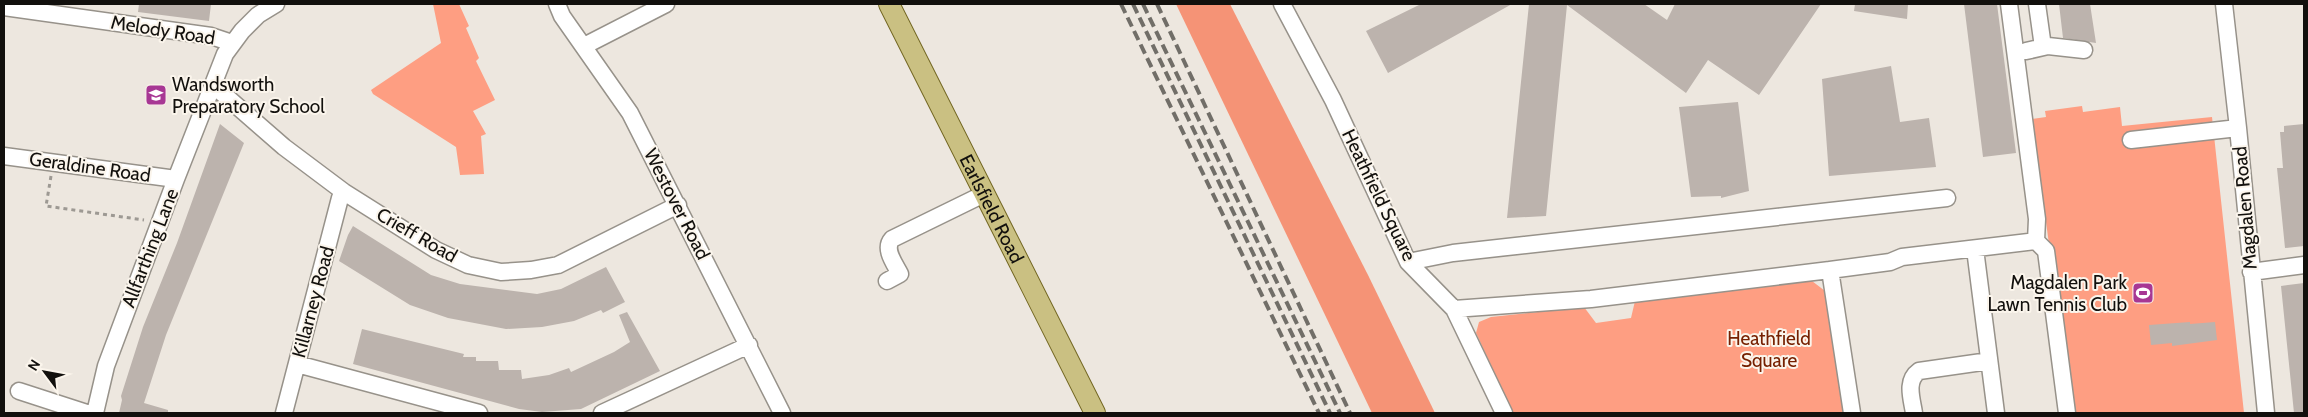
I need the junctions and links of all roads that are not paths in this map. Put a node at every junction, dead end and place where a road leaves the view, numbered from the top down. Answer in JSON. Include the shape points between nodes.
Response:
{"nodes":[{"id":1,"x":276,"y":4,"type":"edge"},
{"id":2,"x":557,"y":4,"type":"edge"},
{"id":3,"x":666,"y":4,"type":"edge"},
{"id":4,"x":889,"y":4,"type":"edge"},
{"id":5,"x":1282,"y":4,"type":"edge"},
{"id":6,"x":2009,"y":4,"type":"edge"},
{"id":7,"x":2037,"y":4,"type":"edge"},
{"id":8,"x":2224,"y":4,"type":"edge"},
{"id":9,"x":4,"y":7,"type":"edge"},
{"id":10,"x":66,"y":9,"type":"edge"},
{"id":11,"x":256,"y":9,"type":"edge"},
{"id":12,"x":232,"y":43,"type":"junction"},
{"id":13,"x":584,"y":46,"type":"junction"},
{"id":14,"x":2043,"y":47,"type":"junction"},
{"id":15,"x":2084,"y":50,"type":"dead end"},
{"id":16,"x":2026,"y":51,"type":"dead end"},
{"id":17,"x":213,"y":85,"type":"junction"},
{"id":18,"x":2238,"y":128,"type":"junction"},
{"id":19,"x":2131,"y":140,"type":"dead end"},
{"id":20,"x":4,"y":156,"type":"edge"},
{"id":21,"x":176,"y":179,"type":"junction"},
{"id":22,"x":344,"y":192,"type":"junction"},
{"id":23,"x":984,"y":194,"type":"junction"},
{"id":24,"x":1947,"y":198,"type":"dead end"},
{"id":25,"x":678,"y":206,"type":"junction"},
{"id":26,"x":2036,"y":241,"type":"junction"},
{"id":27,"x":1975,"y":249,"type":"junction"},
{"id":28,"x":1408,"y":262,"type":"junction"},
{"id":29,"x":2304,"y":265,"type":"edge"},
{"id":30,"x":1830,"y":270,"type":"junction"},
{"id":31,"x":2251,"y":272,"type":"junction"},
{"id":32,"x":887,"y":281,"type":"dead end"},
{"id":33,"x":1454,"y":309,"type":"junction"},
{"id":34,"x":749,"y":345,"type":"junction"},
{"id":35,"x":1989,"y":361,"type":"junction"},
{"id":36,"x":297,"y":364,"type":"junction"},
{"id":37,"x":19,"y":391,"type":"dead end"},
{"id":38,"x":87,"y":413,"type":"edge"},
{"id":39,"x":95,"y":413,"type":"edge"},
{"id":40,"x":284,"y":413,"type":"edge"},
{"id":41,"x":479,"y":413,"type":"edge"},
{"id":42,"x":602,"y":413,"type":"edge"},
{"id":43,"x":782,"y":413,"type":"edge"},
{"id":44,"x":1095,"y":413,"type":"edge"},
{"id":45,"x":1504,"y":413,"type":"edge"},
{"id":46,"x":1852,"y":413,"type":"edge"},
{"id":47,"x":1914,"y":413,"type":"edge"},
{"id":48,"x":1996,"y":413,"type":"edge"},
{"id":49,"x":2067,"y":413,"type":"edge"},
{"id":50,"x":2266,"y":413,"type":"edge"}],
"edges":[{"from":1,"to":11,"type":"street","name":"Allfarthing Lane"},
{"from":2,"to":13,"type":"street","name":"Westover Road"},
{"from":3,"to":13,"type":"street"},
{"from":4,"to":23,"type":"main road","name":"Earlsfield Road"},
{"from":5,"to":28,"type":"street","name":"Heathfield Square","via":[[1333,100]]},
{"from":6,"to":26,"type":"street","via":[[2037,219]]},
{"from":7,"to":14,"type":"street"},
{"from":8,"to":18,"type":"street","name":"Magdalen Road"},
{"from":9,"to":10,"type":"street","name":"Melody Road"},
{"from":10,"to":12,"type":"street","name":"Melody Road","via":[[211,36]]},
{"from":11,"to":12,"type":"street","name":"Allfarthing Lane"},
{"from":12,"to":17,"type":"street","name":"Allfarthing Lane"},
{"from":13,"to":25,"type":"street","name":"Westover Road","via":[[630,114]]},
{"from":14,"to":15,"type":"street"},
{"from":14,"to":16,"type":"street"},
{"from":17,"to":21,"type":"street","name":"Allfarthing Lane"},
{"from":17,"to":22,"type":"street","name":"Crieff Road","via":[[284,147]]},
{"from":18,"to":19,"type":"street"},
{"from":18,"to":31,"type":"street","name":"Magdalen Road"},
{"from":20,"to":21,"type":"street","name":"Geraldine Road"},
{"from":21,"to":39,"type":"street","name":"Allfarthing Lane","via":[[106,366]]},
{"from":22,"to":25,"type":"street","name":"Crieff Road","via":[[436,250],[468,265],[502,272],[558,265]]},
{"from":22,"to":36,"type":"street","name":"Killarney Road"},
{"from":23,"to":32,"type":"street","via":[[892,239],[888,248],[900,274]]},
{"from":23,"to":44,"type":"main road","name":"Earlsfield Road"},
{"from":24,"to":28,"type":"street","via":[[1453,254]]},
{"from":25,"to":34,"type":"street","name":"Westover Road"},
{"from":26,"to":27,"type":"street"},
{"from":26,"to":49,"type":"street","via":[[2046,251]]},
{"from":27,"to":30,"type":"street","via":[[1902,257],[1890,262]]},
{"from":27,"to":35,"type":"street"},
{"from":28,"to":33,"type":"street","name":"Heathfield Square"},
{"from":29,"to":31,"type":"street"},
{"from":30,"to":33,"type":"street","via":[[1557,303]]},
{"from":30,"to":46,"type":"street"},
{"from":31,"to":50,"type":"street","name":"Magdalen Road"},
{"from":33,"to":45,"type":"street","name":"Heathfield Square"},
{"from":34,"to":42,"type":"street"},
{"from":34,"to":43,"type":"street","name":"Westover Road"},
{"from":35,"to":47,"type":"street","via":[[1919,371],[1910,384]]},
{"from":35,"to":48,"type":"street"},
{"from":36,"to":40,"type":"street","name":"Killarney Road"},
{"from":36,"to":41,"type":"street"},
{"from":37,"to":38,"type":"street"}]}
